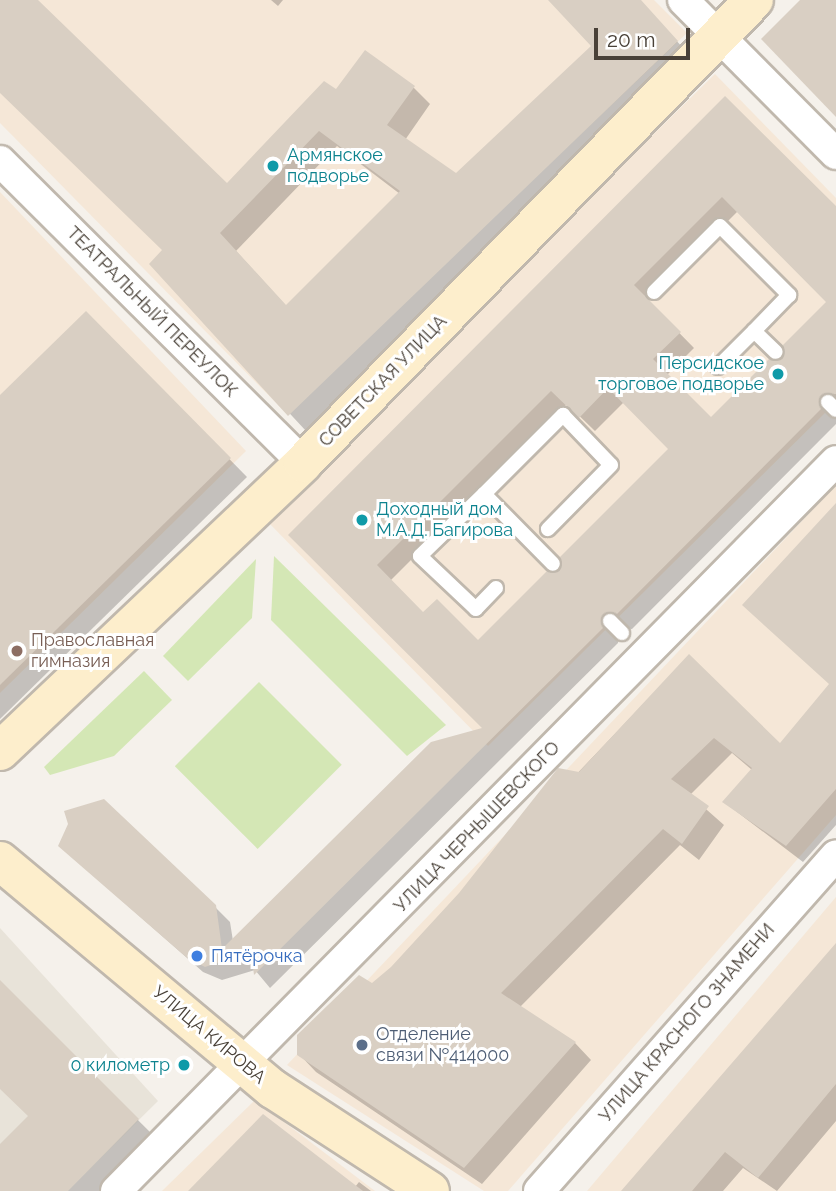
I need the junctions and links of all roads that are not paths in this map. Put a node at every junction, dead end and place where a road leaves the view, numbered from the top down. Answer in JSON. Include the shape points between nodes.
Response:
{"nodes":[{"id":1,"x":682,"y":0,"type":"edge"},
{"id":2,"x":754,"y":0,"type":"edge"},
{"id":3,"x":717,"y":36,"type":"junction"},
{"id":4,"x":836,"y":154,"type":"edge"},
{"id":5,"x":0,"y":161,"type":"edge"},
{"id":6,"x":654,"y":292,"type":"dead end"},
{"id":7,"x":754,"y":331,"type":"junction"},
{"id":8,"x":776,"y":352,"type":"dead end"},
{"id":9,"x":718,"y":367,"type":"dead end"},
{"id":10,"x":836,"y":461,"type":"edge"},
{"id":11,"x":303,"y":463,"type":"junction"},
{"id":12,"x":484,"y":494,"type":"junction"},
{"id":13,"x":548,"y":529,"type":"dead end"},
{"id":14,"x":553,"y":564,"type":"dead end"},
{"id":15,"x":496,"y":588,"type":"dead end"},
{"id":16,"x":610,"y":621,"type":"dead end"},
{"id":17,"x":622,"y":633,"type":"dead end"},
{"id":18,"x":0,"y":751,"type":"edge"},
{"id":19,"x":836,"y":855,"type":"edge"},
{"id":20,"x":0,"y":861,"type":"edge"},
{"id":21,"x":245,"y":1063,"type":"junction"},
{"id":22,"x":117,"y":1191,"type":"edge"},
{"id":23,"x":430,"y":1191,"type":"edge"},
{"id":24,"x":539,"y":1191,"type":"edge"}],
"edges":[{"from":1,"to":3,"type":"street"},
{"from":2,"to":3,"type":"street","name":"СОВЕТСКАЯ УЛИЦА"},
{"from":3,"to":4,"type":"street"},
{"from":3,"to":11,"type":"street","name":"СОВЕТСКАЯ УЛИЦА"},
{"from":5,"to":11,"type":"street","name":"ТЕАТРАЛЬНЫЙ ПЕРЕУЛОК"},
{"from":6,"to":7,"type":"lane","via":[[720,226],[789,295]]},
{"from":7,"to":8,"type":"lane"},
{"from":7,"to":9,"type":"lane"},
{"from":10,"to":21,"type":"street","name":"УЛИЦА ЧЕРНЫШЕВСКОГО"},
{"from":11,"to":18,"type":"street","name":"СОВЕТСКАЯ УЛИЦА"},
{"from":12,"to":13,"type":"lane","via":[[563,415],[611,465]]},
{"from":12,"to":14,"type":"lane"},
{"from":12,"to":15,"type":"lane","via":[[421,556],[476,609]]},
{"from":16,"to":17,"type":"lane"},
{"from":19,"to":24,"type":"street","name":"УЛИЦА КРАСНОГО ЗНАМЕНИ"},
{"from":20,"to":21,"type":"street","name":"УЛИЦА КИРОВА"},
{"from":21,"to":22,"type":"street","name":"УЛИЦА ЧЕРНЫШЕВСКОГО"},
{"from":21,"to":23,"type":"street","name":"УЛИЦА КИРОВА","via":[[273,1090]]}]}
